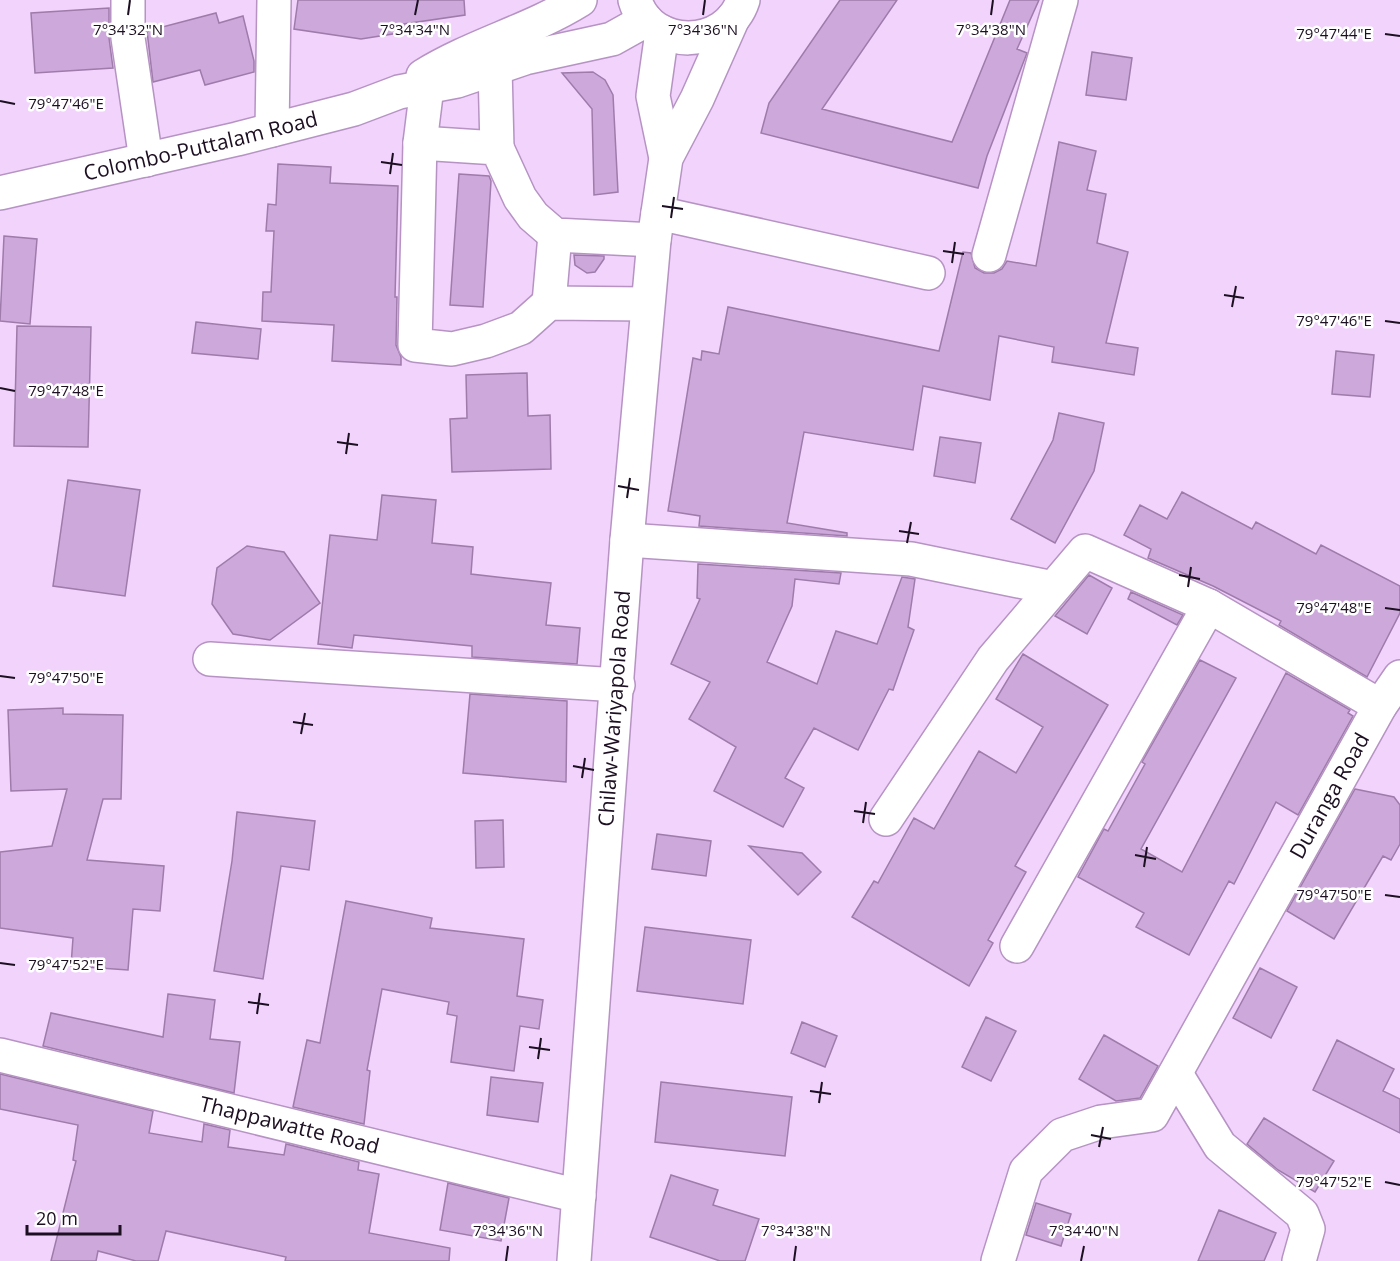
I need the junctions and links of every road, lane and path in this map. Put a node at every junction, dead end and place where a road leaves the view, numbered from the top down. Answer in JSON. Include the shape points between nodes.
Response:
{"nodes":[{"id":1,"x":128,"y":0,"type":"edge"},
{"id":2,"x":274,"y":0,"type":"edge"},
{"id":3,"x":580,"y":0,"type":"edge"},
{"id":4,"x":1060,"y":0,"type":"edge"},
{"id":5,"x":738,"y":9,"type":"edge"},
{"id":6,"x":647,"y":17,"type":"edge"},
{"id":7,"x":495,"y":68,"type":"junction"},
{"id":8,"x":413,"y":89,"type":"junction"},
{"id":9,"x":272,"y":130,"type":"junction"},
{"id":10,"x":420,"y":144,"type":"junction"},
{"id":11,"x":497,"y":148,"type":"junction"},
{"id":12,"x":666,"y":158,"type":"junction"},
{"id":13,"x":146,"y":160,"type":"junction"},
{"id":14,"x":0,"y":193,"type":"edge"},
{"id":15,"x":656,"y":226,"type":"junction"},
{"id":16,"x":555,"y":235,"type":"junction"},
{"id":17,"x":989,"y":255,"type":"dead end"},
{"id":18,"x":928,"y":273,"type":"dead end"},
{"id":19,"x":549,"y":303,"type":"junction"},
{"id":20,"x":646,"y":304,"type":"junction"},
{"id":21,"x":627,"y":540,"type":"junction"},
{"id":22,"x":1053,"y":588,"type":"junction"},
{"id":23,"x":1209,"y":606,"type":"junction"},
{"id":24,"x":210,"y":659,"type":"dead end"},
{"id":25,"x":1400,"y":677,"type":"edge"},
{"id":26,"x":618,"y":685,"type":"junction"},
{"id":27,"x":1380,"y":706,"type":"junction"},
{"id":28,"x":886,"y":819,"type":"dead end"},
{"id":29,"x":1017,"y":946,"type":"dead end"},
{"id":30,"x":0,"y":1055,"type":"edge"},
{"id":31,"x":1176,"y":1074,"type":"junction"},
{"id":32,"x":579,"y":1196,"type":"junction"},
{"id":33,"x":574,"y":1261,"type":"edge"},
{"id":34,"x":998,"y":1261,"type":"edge"},
{"id":35,"x":1299,"y":1261,"type":"edge"}],
"edges":[{"from":1,"to":13,"type":"main road","via":[[128,38]]},
{"from":2,"to":9,"type":"main road"},
{"from":3,"to":8,"type":"main road","name":"Colombo-Puttalam Road","via":[[551,18],[452,58]]},
{"from":4,"to":17,"type":"main road"},
{"from":5,"to":6,"type":"main road","via":[[721,29],[692,39]]},
{"from":5,"to":12,"type":"main road"},
{"from":6,"to":7,"type":"main road","name":"Colombo-Puttalam Road","via":[[612,39]]},
{"from":6,"to":12,"type":"main road","via":[[653,96]]},
{"from":7,"to":8,"type":"main road","name":"Colombo-Puttalam Road","via":[[457,81]]},
{"from":7,"to":11,"type":"main road"},
{"from":8,"to":9,"type":"main road","name":"Colombo-Puttalam Road"},
{"from":8,"to":10,"type":"main road"},
{"from":9,"to":13,"type":"main road","name":"Colombo-Puttalam Road"},
{"from":10,"to":11,"type":"main road"},
{"from":10,"to":19,"type":"main road","via":[[415,345],[452,349],[486,341],[521,328]]},
{"from":11,"to":16,"type":"main road","via":[[520,198]]},
{"from":12,"to":15,"type":"main road","name":"Chilaw-Wariyapola Road"},
{"from":13,"to":14,"type":"main road","name":"Colombo-Puttalam Road"},
{"from":15,"to":16,"type":"main road"},
{"from":15,"to":18,"type":"main road"},
{"from":15,"to":20,"type":"main road","name":"Chilaw-Wariyapola Road"},
{"from":16,"to":19,"type":"main road"},
{"from":19,"to":20,"type":"main road"},
{"from":20,"to":21,"type":"main road","name":"Chilaw-Wariyapola Road"},
{"from":21,"to":22,"type":"main road","via":[[911,559]]},
{"from":21,"to":26,"type":"main road","name":"Chilaw-Wariyapola Road"},
{"from":22,"to":23,"type":"main road","via":[[1085,551]]},
{"from":22,"to":28,"type":"main road","via":[[993,659]]},
{"from":23,"to":27,"type":"main road"},
{"from":23,"to":29,"type":"main road"},
{"from":24,"to":26,"type":"main road"},
{"from":25,"to":27,"type":"main road","name":"Duranga Road"},
{"from":26,"to":32,"type":"main road","name":"Chilaw-Wariyapola Road"},
{"from":27,"to":31,"type":"main road","name":"Duranga Road"},
{"from":30,"to":32,"type":"main road","name":"Thappawatte Road"},
{"from":31,"to":34,"type":"main road","name":"Duranga Road","via":[[1152,1115],[1101,1122],[1062,1135],[1026,1171]]},
{"from":31,"to":35,"type":"main road","via":[[1220,1146],[1302,1214],[1308,1228]]},
{"from":32,"to":33,"type":"main road","name":"Chilaw-Wariyapola Road"}]}
